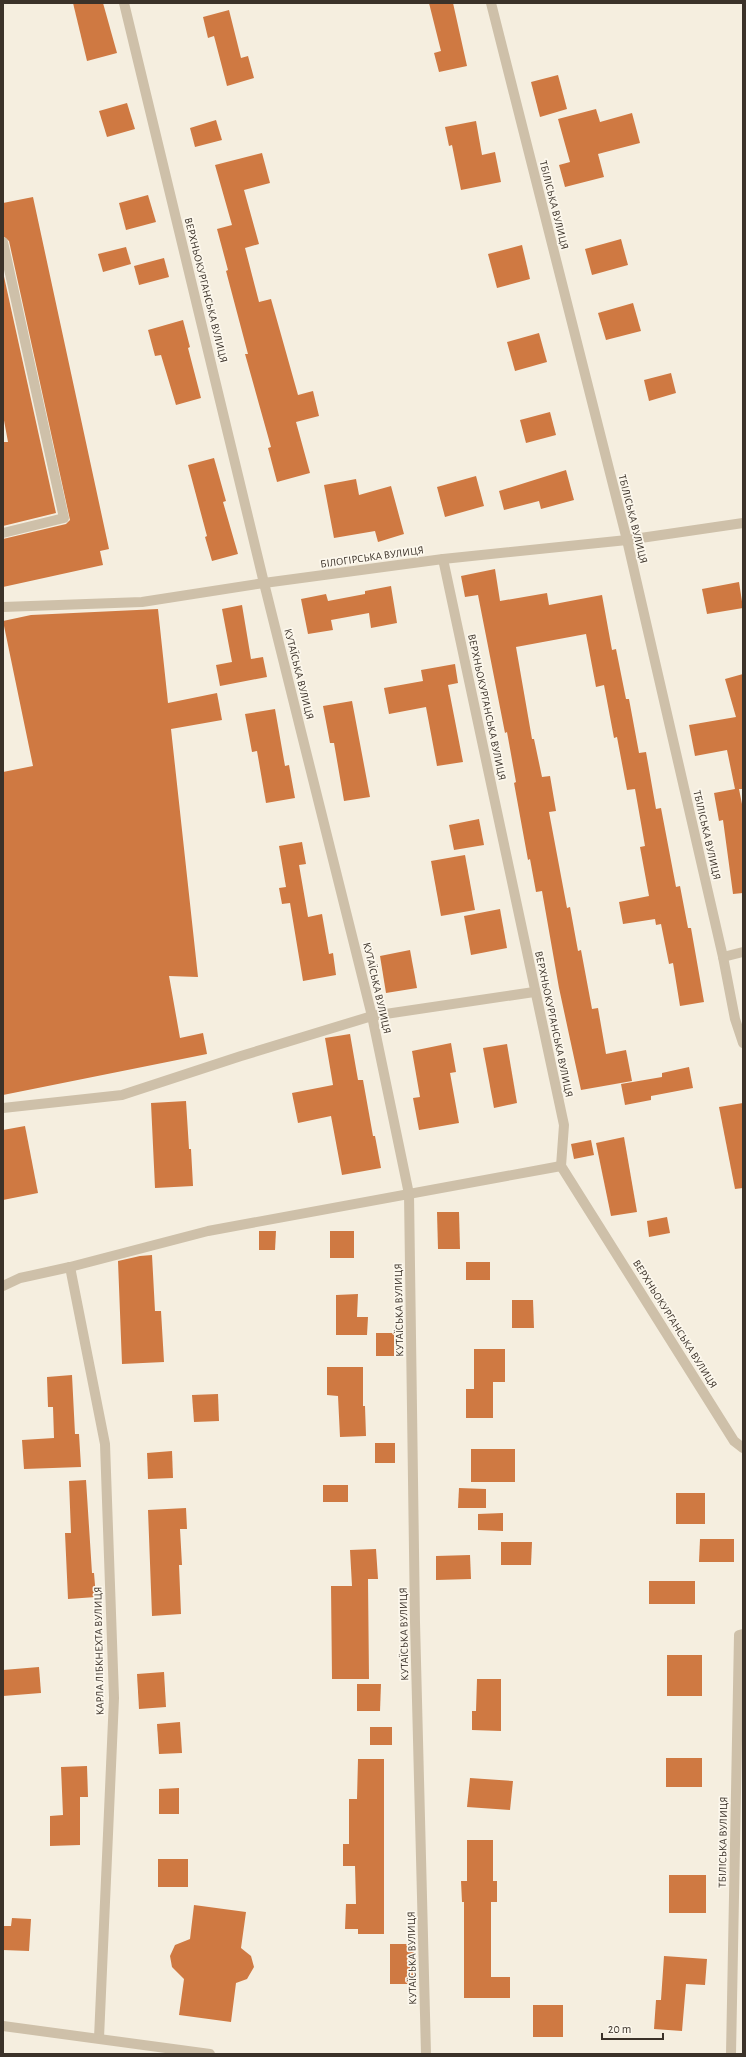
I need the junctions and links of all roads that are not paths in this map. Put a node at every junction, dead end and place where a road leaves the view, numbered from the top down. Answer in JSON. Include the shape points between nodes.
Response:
{"nodes":[{"id":1,"x":124,"y":3,"type":"edge"},
{"id":2,"x":491,"y":3,"type":"edge"},
{"id":3,"x":3,"y":242,"type":"edge"},
{"id":4,"x":743,"y":523,"type":"edge"},
{"id":5,"x":3,"y":532,"type":"edge"},
{"id":6,"x":627,"y":540,"type":"junction"},
{"id":7,"x":443,"y":559,"type":"junction"},
{"id":8,"x":264,"y":583,"type":"junction"},
{"id":9,"x":3,"y":607,"type":"edge"},
{"id":10,"x":743,"y":952,"type":"edge"},
{"id":11,"x":723,"y":957,"type":"junction"},
{"id":12,"x":534,"y":992,"type":"junction"},
{"id":13,"x":372,"y":1016,"type":"junction"},
{"id":14,"x":743,"y":1043,"type":"edge"},
{"id":15,"x":3,"y":1108,"type":"edge"},
{"id":16,"x":561,"y":1166,"type":"junction"},
{"id":17,"x":410,"y":1194,"type":"junction"},
{"id":18,"x":70,"y":1267,"type":"junction"},
{"id":19,"x":3,"y":1286,"type":"edge"},
{"id":20,"x":743,"y":1448,"type":"edge"},
{"id":21,"x":743,"y":1634,"type":"edge"},
{"id":22,"x":3,"y":2026,"type":"edge"},
{"id":23,"x":99,"y":2038,"type":"junction"},
{"id":24,"x":210,"y":2054,"type":"edge"},
{"id":25,"x":426,"y":2054,"type":"edge"},
{"id":26,"x":731,"y":2054,"type":"edge"}],
"edges":[{"from":1,"to":8,"type":"street","name":"ВЕРХНЬОКУРГАНСЬКА ВУЛИЦЯ"},
{"from":2,"to":6,"type":"street","name":"ТБІЛІСЬКА ВУЛИЦЯ"},
{"from":3,"to":5,"type":"street","via":[[64,518]]},
{"from":4,"to":6,"type":"street","name":"БІЛОГІРСЬКА ВУЛИЦЯ"},
{"from":6,"to":7,"type":"street","name":"БІЛОГІРСЬКА ВУЛИЦЯ"},
{"from":6,"to":11,"type":"street","name":"ТБІЛІСЬКА ВУЛИЦЯ"},
{"from":7,"to":8,"type":"street","name":"БІЛОГІРСЬКА ВУЛИЦЯ"},
{"from":7,"to":12,"type":"street","name":"ВЕРХНЬОКУРГАНСЬКА ВУЛИЦЯ"},
{"from":8,"to":9,"type":"street","name":"БІЛОГІРСЬКА ВУЛИЦЯ","via":[[142,602]]},
{"from":8,"to":13,"type":"street","name":"КУТАЇСЬКА ВУЛИЦЯ"},
{"from":10,"to":11,"type":"street"},
{"from":11,"to":14,"type":"street","name":"ТБІЛІСЬКА ВУЛИЦЯ","via":[[735,1020]]},
{"from":12,"to":13,"type":"street"},
{"from":12,"to":16,"type":"street","name":"ВЕРХНЬОКУРГАНСЬКА ВУЛИЦЯ","via":[[564,1124]]},
{"from":13,"to":15,"type":"street","via":[[122,1095]]},
{"from":13,"to":17,"type":"street","name":"КУТАЇСЬКА ВУЛИЦЯ"},
{"from":16,"to":17,"type":"street"},
{"from":16,"to":20,"type":"street","name":"ВЕРХНЬОКУРГАНСЬКА ВУЛИЦЯ","via":[[734,1441]]},
{"from":17,"to":18,"type":"street","via":[[208,1231]]},
{"from":17,"to":25,"type":"street","name":"КУТАЇСЬКА ВУЛИЦЯ","via":[[415,1622]]},
{"from":18,"to":19,"type":"street","via":[[20,1278]]},
{"from":18,"to":23,"type":"street","name":"КАРЛА ЛІБКНЕХТА ВУЛИЦЯ","via":[[104,1444],[106,1484],[114,1698]]},
{"from":21,"to":26,"type":"street","name":"ТБІЛІСЬКА ВУЛИЦЯ","via":[[739,1635]]},
{"from":22,"to":23,"type":"street"},
{"from":23,"to":24,"type":"street"}]}
